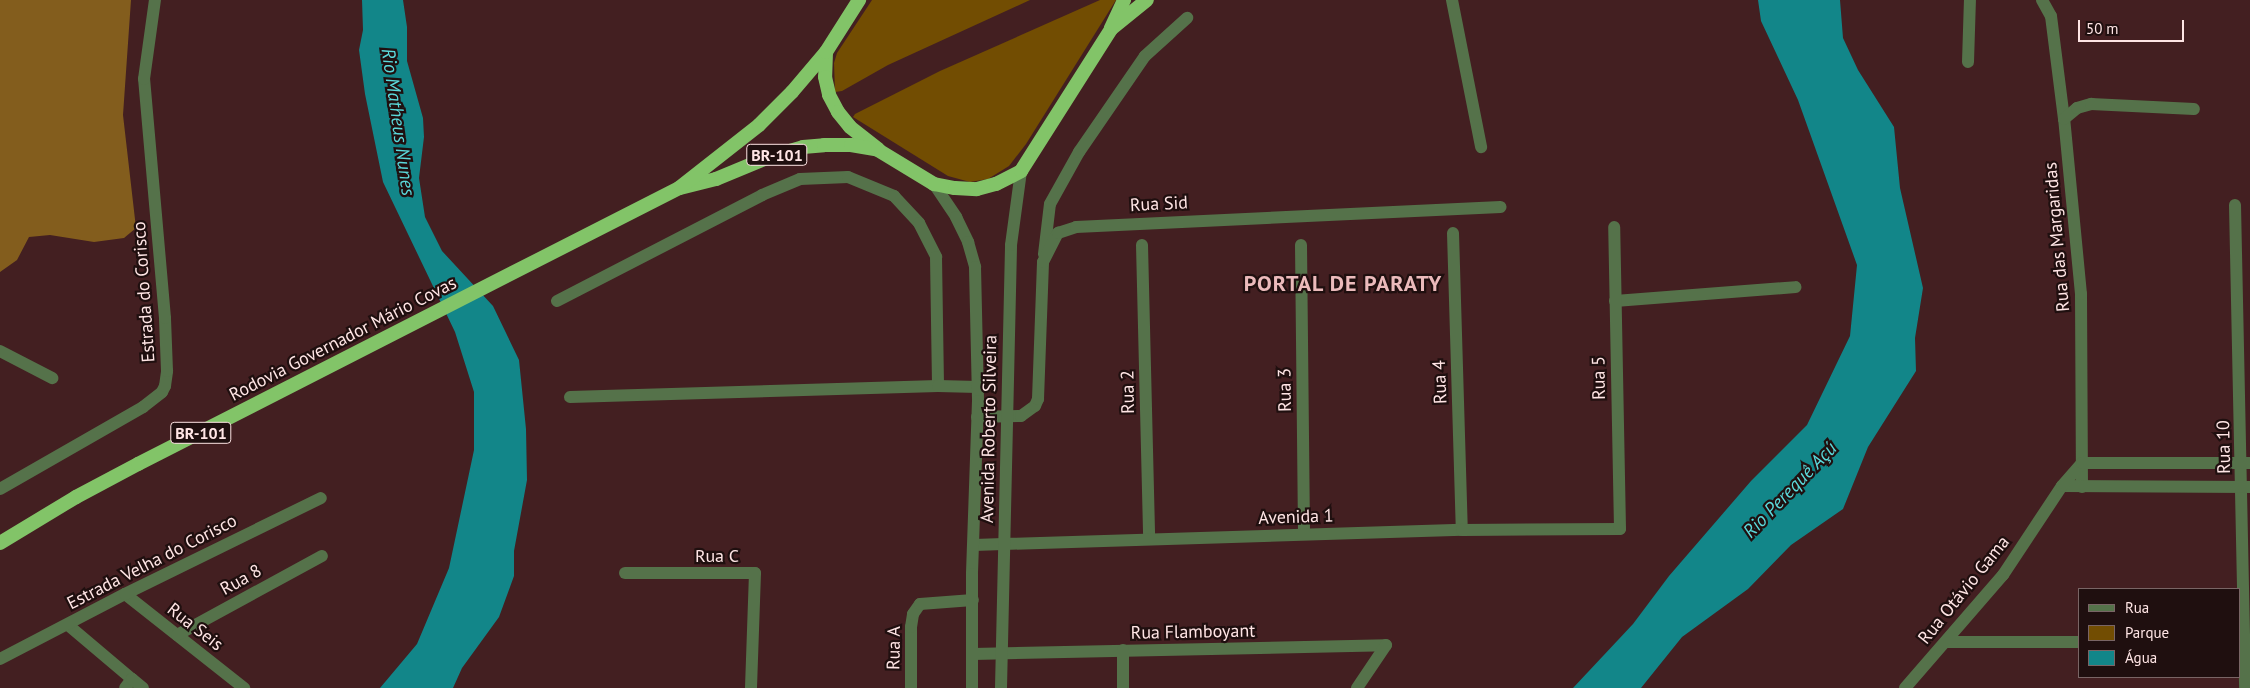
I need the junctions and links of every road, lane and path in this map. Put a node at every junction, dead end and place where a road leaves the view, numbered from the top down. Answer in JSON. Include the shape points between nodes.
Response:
{"nodes":[{"id":1,"x":155,"y":0,"type":"edge"},
{"id":2,"x":859,"y":0,"type":"edge"},
{"id":3,"x":1124,"y":0,"type":"edge"},
{"id":4,"x":1147,"y":0,"type":"edge"},
{"id":5,"x":1452,"y":0,"type":"edge"},
{"id":6,"x":1970,"y":0,"type":"edge"},
{"id":7,"x":2042,"y":0,"type":"edge"},
{"id":8,"x":1187,"y":18,"type":"dead end"},
{"id":9,"x":1111,"y":29,"type":"junction"},
{"id":10,"x":826,"y":52,"type":"junction"},
{"id":11,"x":1968,"y":62,"type":"dead end"},
{"id":12,"x":2194,"y":109,"type":"dead end"},
{"id":13,"x":2064,"y":119,"type":"junction"},
{"id":14,"x":1481,"y":147,"type":"dead end"},
{"id":15,"x":878,"y":150,"type":"junction"},
{"id":16,"x":1021,"y":171,"type":"junction"},
{"id":17,"x":934,"y":184,"type":"junction"},
{"id":18,"x":680,"y":188,"type":"junction"},
{"id":19,"x":2235,"y":205,"type":"dead end"},
{"id":20,"x":1501,"y":206,"type":"dead end"},
{"id":21,"x":1614,"y":227,"type":"dead end"},
{"id":22,"x":1453,"y":233,"type":"dead end"},
{"id":23,"x":1142,"y":245,"type":"dead end"},
{"id":24,"x":1301,"y":245,"type":"dead end"},
{"id":25,"x":1043,"y":262,"type":"junction"},
{"id":26,"x":1795,"y":288,"type":"dead end"},
{"id":27,"x":558,"y":301,"type":"dead end"},
{"id":28,"x":1615,"y":301,"type":"junction"},
{"id":29,"x":0,"y":350,"type":"edge"},
{"id":30,"x":52,"y":378,"type":"dead end"},
{"id":31,"x":938,"y":386,"type":"junction"},
{"id":32,"x":978,"y":387,"type":"junction"},
{"id":33,"x":570,"y":397,"type":"dead end"},
{"id":34,"x":1007,"y":416,"type":"junction"},
{"id":35,"x":977,"y":417,"type":"junction"},
{"id":36,"x":2082,"y":462,"type":"junction"},
{"id":37,"x":2246,"y":463,"type":"edge"},
{"id":38,"x":2062,"y":486,"type":"junction"},
{"id":39,"x":2082,"y":487,"type":"junction"},
{"id":40,"x":2246,"y":487,"type":"edge"},
{"id":41,"x":0,"y":489,"type":"edge"},
{"id":42,"x":321,"y":498,"type":"dead end"},
{"id":43,"x":1620,"y":529,"type":"joint"},
{"id":44,"x":1462,"y":530,"type":"junction"},
{"id":45,"x":1304,"y":534,"type":"junction"},
{"id":46,"x":1149,"y":539,"type":"junction"},
{"id":47,"x":0,"y":543,"type":"edge"},
{"id":48,"x":1004,"y":544,"type":"junction"},
{"id":49,"x":974,"y":545,"type":"junction"},
{"id":50,"x":322,"y":556,"type":"dead end"},
{"id":51,"x":624,"y":573,"type":"dead end"},
{"id":52,"x":124,"y":594,"type":"junction"},
{"id":53,"x":973,"y":600,"type":"junction"},
{"id":54,"x":68,"y":625,"type":"junction"},
{"id":55,"x":177,"y":635,"type":"junction"},
{"id":56,"x":1946,"y":642,"type":"junction"},
{"id":57,"x":2078,"y":642,"type":"edge"},
{"id":58,"x":1123,"y":650,"type":"junction"},
{"id":59,"x":1002,"y":653,"type":"junction"},
{"id":60,"x":973,"y":654,"type":"junction"},
{"id":61,"x":0,"y":659,"type":"edge"},
{"id":62,"x":128,"y":684,"type":"edge"},
{"id":63,"x":143,"y":688,"type":"edge"},
{"id":64,"x":244,"y":688,"type":"edge"},
{"id":65,"x":751,"y":688,"type":"edge"},
{"id":66,"x":911,"y":688,"type":"edge"},
{"id":67,"x":972,"y":688,"type":"edge"},
{"id":68,"x":1001,"y":688,"type":"edge"},
{"id":69,"x":1123,"y":688,"type":"edge"},
{"id":70,"x":1357,"y":688,"type":"edge"},
{"id":71,"x":1905,"y":688,"type":"edge"},
{"id":72,"x":2245,"y":688,"type":"edge"}],
"edges":[{"from":1,"to":41,"type":"street","name":"Estrada do Corisco","via":[[144,79],[165,318],[165,386],[143,407]]},
{"from":2,"to":10,"type":"highway","name":"Rodovia Governador Mário Covas","number":"BR-101"},
{"from":3,"to":9,"type":"highway"},
{"from":4,"to":9,"type":"highway"},
{"from":5,"to":14,"type":"street"},
{"from":6,"to":11,"type":"street"},
{"from":7,"to":13,"type":"street","name":"Rua das Margaridas","via":[[2051,16]]},
{"from":8,"to":25,"type":"street","via":[[1145,56],[1079,152],[1050,204]]},
{"from":9,"to":16,"type":"highway"},
{"from":10,"to":15,"type":"highway","via":[[825,77],[829,95],[838,112],[850,127]]},
{"from":10,"to":18,"type":"highway","name":"Rodovia Governador Mário Covas","number":"BR-101","via":[[759,125]]},
{"from":12,"to":13,"type":"street","via":[[2091,104],[2077,108]]},
{"from":13,"to":36,"type":"street","name":"Rua das Margaridas","via":[[2081,294]]},
{"from":15,"to":17,"type":"highway","name":"Rodovia Governador Mário Covas","number":"BR-101"},
{"from":15,"to":18,"type":"highway","name":"Rodovia Governador Mário Covas","number":"BR-101","via":[[851,145],[803,147],[716,179]]},
{"from":16,"to":17,"type":"highway","name":"Rodovia Governador Mário Covas","number":"BR-101","via":[[996,184],[977,189]]},
{"from":16,"to":34,"type":"street","name":"Avenida Roberto Silveira","via":[[1012,245]]},
{"from":17,"to":32,"type":"street","name":"Avenida Roberto Silveira","via":[[968,242],[975,267]]},
{"from":18,"to":47,"type":"highway","name":"Rodovia Governador Mário Covas","number":"BR-101","via":[[99,485]]},
{"from":19,"to":37,"type":"street","name":"Rua 10"},
{"from":20,"to":25,"type":"street","name":"Rua Sid","via":[[1076,227],[1058,233]]},
{"from":21,"to":28,"type":"street","name":"Rua 5"},
{"from":22,"to":44,"type":"street","name":"Rua 4"},
{"from":23,"to":46,"type":"street","name":"Rua 2"},
{"from":24,"to":45,"type":"street","name":"Rua 3"},
{"from":25,"to":34,"type":"street","name":"Rua Sid","via":[[1038,399],[1028,413]]},
{"from":26,"to":28,"type":"street"},
{"from":27,"to":31,"type":"street","via":[[800,178],[848,177],[894,196],[919,223],[936,257]]},
{"from":28,"to":43,"type":"street","name":"Rua 5"},
{"from":29,"to":30,"type":"street"},
{"from":31,"to":32,"type":"street"},
{"from":31,"to":33,"type":"street"},
{"from":32,"to":35,"type":"street","name":"Avenida Roberto Silveira"},
{"from":34,"to":35,"type":"street","name":"Rua Sid"},
{"from":34,"to":48,"type":"street","name":"Avenida Roberto Silveira"},
{"from":35,"to":49,"type":"street","name":"Avenida Roberto Silveira"},
{"from":36,"to":37,"type":"street"},
{"from":36,"to":38,"type":"street","name":"Rua Otávio Gama"},
{"from":36,"to":39,"type":"street","name":"Rua das Margaridas"},
{"from":37,"to":40,"type":"street","name":"Rua 10"},
{"from":38,"to":39,"type":"street"},
{"from":38,"to":56,"type":"street","name":"Rua Otávio Gama","via":[[2003,575]]},
{"from":39,"to":40,"type":"street"},
{"from":40,"to":72,"type":"street","name":"Rua 10"},
{"from":42,"to":52,"type":"street","name":"Estrada Velha do Corisco"},
{"from":43,"to":44,"type":"street","name":"Avenida 1"},
{"from":44,"to":45,"type":"street","name":"Avenida 1"},
{"from":45,"to":46,"type":"street","name":"Avenida 1"},
{"from":46,"to":48,"type":"street","name":"Avenida 1"},
{"from":48,"to":49,"type":"street","name":"Avenida 1"},
{"from":48,"to":59,"type":"street","name":"Avenida Roberto Silveira"},
{"from":49,"to":53,"type":"street","name":"Avenida Roberto Silveira"},
{"from":50,"to":55,"type":"street","name":"Rua 8"},
{"from":51,"to":65,"type":"street","name":"Rua C","via":[[754,573]]},
{"from":52,"to":54,"type":"street","name":"Estrada Velha do Corisco"},
{"from":52,"to":55,"type":"street","name":"Rua Seis"},
{"from":53,"to":60,"type":"street","name":"Avenida Roberto Silveira"},
{"from":53,"to":66,"type":"street","name":"Rua A","via":[[920,604],[913,614],[911,627]]},
{"from":54,"to":61,"type":"street","name":"Estrada Velha do Corisco"},
{"from":54,"to":62,"type":"street"},
{"from":55,"to":64,"type":"street","name":"Rua Seis"},
{"from":56,"to":57,"type":"street"},
{"from":56,"to":71,"type":"street","name":"Rua Otávio Gama"},
{"from":58,"to":59,"type":"street","name":"Rua Flamboyant"},
{"from":58,"to":69,"type":"street"},
{"from":58,"to":70,"type":"street","name":"Rua Flamboyant","via":[[1386,645]]},
{"from":59,"to":60,"type":"street","name":"Rua Flamboyant"},
{"from":59,"to":68,"type":"street","name":"Avenida Roberto Silveira"},
{"from":60,"to":67,"type":"street","name":"Avenida Roberto Silveira"},
{"from":62,"to":63,"type":"street"}]}
